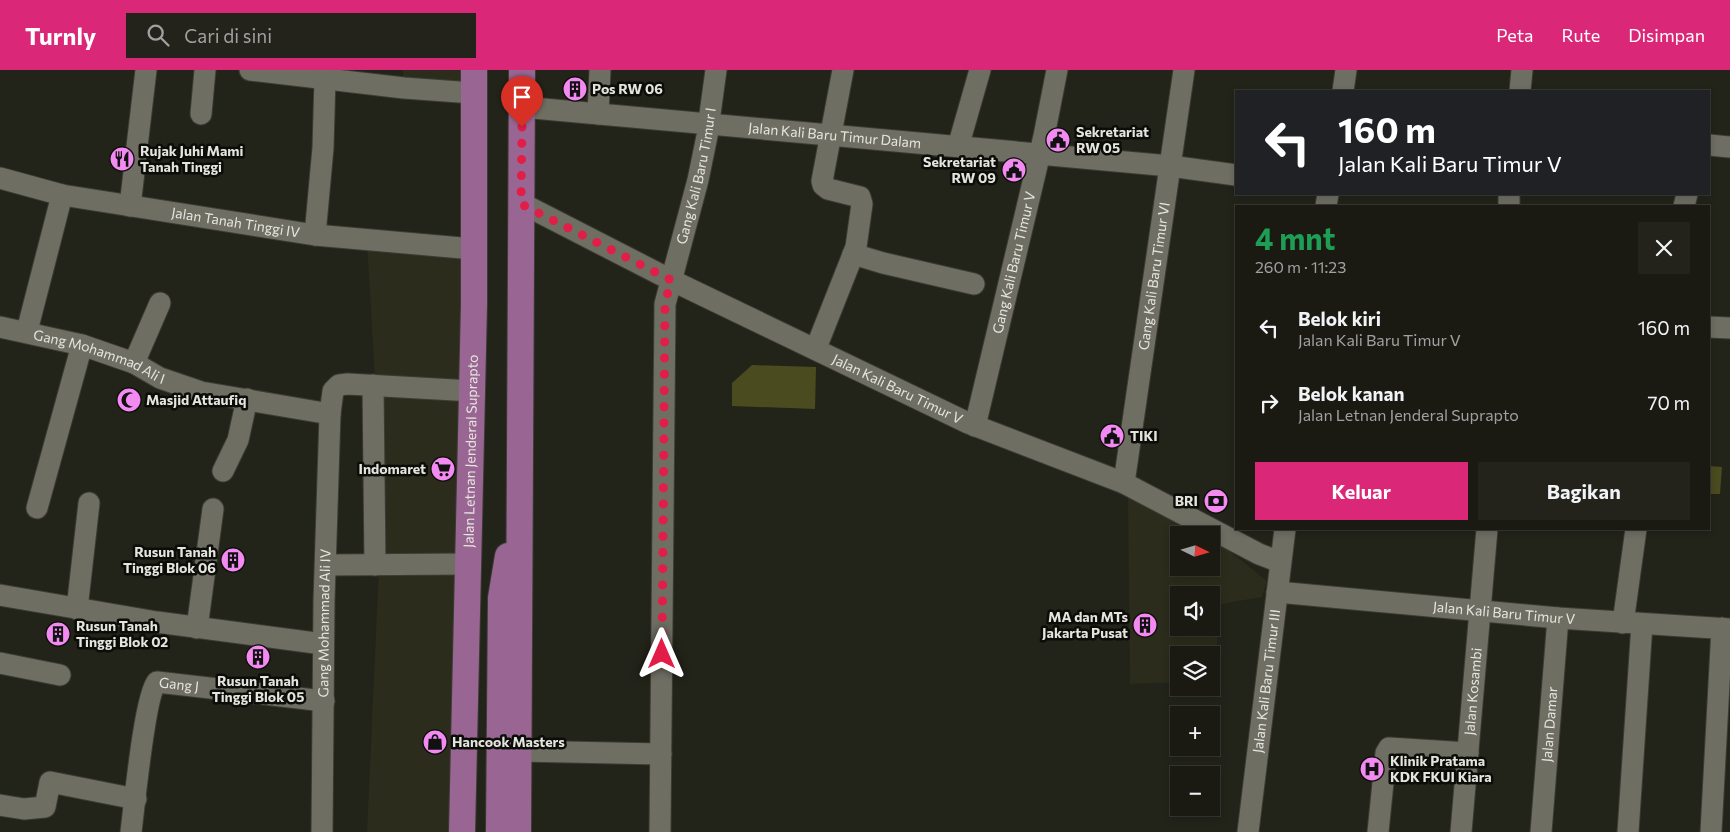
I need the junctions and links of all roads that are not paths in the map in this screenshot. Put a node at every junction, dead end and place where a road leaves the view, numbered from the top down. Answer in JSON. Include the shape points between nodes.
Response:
{"nodes":[{"id":1,"x":146,"y":70,"type":"edge"},
{"id":2,"x":205,"y":70,"type":"edge"},
{"id":3,"x":250,"y":70,"type":"edge"},
{"id":4,"x":600,"y":70,"type":"edge"},
{"id":5,"x":716,"y":70,"type":"edge"},
{"id":6,"x":843,"y":70,"type":"edge"},
{"id":7,"x":980,"y":70,"type":"edge"},
{"id":8,"x":1057,"y":70,"type":"edge"},
{"id":9,"x":1184,"y":70,"type":"edge"},
{"id":10,"x":1346,"y":70,"type":"edge"},
{"id":11,"x":1522,"y":70,"type":"edge"},
{"id":12,"x":326,"y":78,"type":"junction"},
{"id":13,"x":404,"y":79,"type":"edge"},
{"id":14,"x":474,"y":81,"type":"edge"},
{"id":15,"x":523,"y":83,"type":"edge"},
{"id":16,"x":1343,"y":90,"type":"edge"},
{"id":17,"x":1520,"y":90,"type":"edge"},
{"id":18,"x":201,"y":114,"type":"dead end"},
{"id":19,"x":598,"y":114,"type":"junction"},
{"id":20,"x":709,"y":124,"type":"junction"},
{"id":21,"x":830,"y":135,"type":"junction"},
{"id":22,"x":1710,"y":145,"type":"edge"},
{"id":23,"x":958,"y":146,"type":"junction"},
{"id":24,"x":1730,"y":147,"type":"edge"},
{"id":25,"x":1039,"y":154,"type":"junction"},
{"id":26,"x":1170,"y":166,"type":"junction"},
{"id":27,"x":1235,"y":175,"type":"edge"},
{"id":28,"x":0,"y":178,"type":"edge"},
{"id":29,"x":62,"y":195,"type":"junction"},
{"id":30,"x":521,"y":204,"type":"junction"},
{"id":31,"x":130,"y":206,"type":"junction"},
{"id":32,"x":315,"y":235,"type":"junction"},
{"id":33,"x":473,"y":249,"type":"junction"},
{"id":34,"x":853,"y":254,"type":"junction"},
{"id":35,"x":671,"y":280,"type":"junction"},
{"id":36,"x":974,"y":284,"type":"dead end"},
{"id":37,"x":160,"y":303,"type":"dead end"},
{"id":38,"x":0,"y":327,"type":"edge"},
{"id":39,"x":1710,"y":327,"type":"edge"},
{"id":40,"x":1730,"y":328,"type":"edge"},
{"id":41,"x":27,"y":331,"type":"junction"},
{"id":42,"x":82,"y":345,"type":"junction"},
{"id":43,"x":816,"y":348,"type":"junction"},
{"id":44,"x":134,"y":363,"type":"junction"},
{"id":45,"x":373,"y":384,"type":"junction"},
{"id":46,"x":472,"y":391,"type":"junction"},
{"id":47,"x":247,"y":399,"type":"junction"},
{"id":48,"x":330,"y":414,"type":"junction"},
{"id":49,"x":975,"y":426,"type":"junction"},
{"id":50,"x":223,"y":471,"type":"dead end"},
{"id":51,"x":521,"y":481,"type":"junction"},
{"id":52,"x":1124,"y":483,"type":"junction"},
{"id":53,"x":89,"y":503,"type":"dead end"},
{"id":54,"x":37,"y":508,"type":"dead end"},
{"id":55,"x":213,"y":509,"type":"dead end"},
{"id":56,"x":1285,"y":530,"type":"edge"},
{"id":57,"x":1487,"y":530,"type":"edge"},
{"id":58,"x":1636,"y":530,"type":"edge"},
{"id":59,"x":1280,"y":562,"type":"junction"},
{"id":60,"x":468,"y":564,"type":"junction"},
{"id":61,"x":326,"y":565,"type":"junction"},
{"id":62,"x":374,"y":565,"type":"junction"},
{"id":63,"x":1277,"y":592,"type":"junction"},
{"id":64,"x":0,"y":595,"type":"edge"},
{"id":65,"x":78,"y":609,"type":"junction"},
{"id":66,"x":1481,"y":610,"type":"junction"},
{"id":67,"x":1558,"y":618,"type":"junction"},
{"id":68,"x":1632,"y":624,"type":"junction"},
{"id":69,"x":197,"y":628,"type":"junction"},
{"id":70,"x":1726,"y":628,"type":"edge"},
{"id":71,"x":323,"y":644,"type":"junction"},
{"id":72,"x":0,"y":664,"type":"edge"},
{"id":73,"x":60,"y":675,"type":"dead end"},
{"id":74,"x":324,"y":701,"type":"junction"},
{"id":75,"x":519,"y":751,"type":"junction"},
{"id":76,"x":1468,"y":753,"type":"junction"},
{"id":77,"x":661,"y":754,"type":"junction"},
{"id":78,"x":136,"y":799,"type":"junction"},
{"id":79,"x":0,"y":805,"type":"edge"},
{"id":80,"x":131,"y":832,"type":"edge"},
{"id":81,"x":322,"y":832,"type":"edge"},
{"id":82,"x":462,"y":832,"type":"edge"},
{"id":83,"x":499,"y":832,"type":"edge"},
{"id":84,"x":518,"y":832,"type":"edge"},
{"id":85,"x":660,"y":832,"type":"edge"},
{"id":86,"x":1248,"y":832,"type":"edge"},
{"id":87,"x":1378,"y":832,"type":"edge"},
{"id":88,"x":1461,"y":832,"type":"edge"},
{"id":89,"x":1541,"y":832,"type":"edge"},
{"id":90,"x":1628,"y":832,"type":"edge"},
{"id":91,"x":1711,"y":832,"type":"edge"}],
"edges":[{"from":1,"to":31,"type":"street"},
{"from":2,"to":18,"type":"street"},
{"from":3,"to":12,"type":"street"},
{"from":4,"to":19,"type":"street"},
{"from":5,"to":20,"type":"street","name":"Gang Kali Baru Timur I"},
{"from":6,"to":21,"type":"street"},
{"from":7,"to":23,"type":"street"},
{"from":8,"to":25,"type":"street","name":"Gang Kali Baru Timur V"},
{"from":9,"to":26,"type":"street","name":"Gang Kali Baru Timur VI"},
{"from":10,"to":16,"type":"street"},
{"from":11,"to":17,"type":"street"},
{"from":12,"to":13,"type":"street"},
{"from":12,"to":32,"type":"street"},
{"from":13,"to":14,"type":"street"},
{"from":14,"to":33,"type":"main road","name":"Jalan Letnan Jenderal Suprapto"},
{"from":15,"to":19,"type":"street","name":"Jalan Kali Baru Timur Dalam"},
{"from":15,"to":30,"type":"main road"},
{"from":19,"to":20,"type":"street","name":"Jalan Kali Baru Timur Dalam"},
{"from":20,"to":21,"type":"street","name":"Jalan Kali Baru Timur Dalam"},
{"from":20,"to":35,"type":"street","name":"Gang Kali Baru Timur I","via":[[698,180]]},
{"from":21,"to":23,"type":"street","name":"Jalan Kali Baru Timur Dalam"},
{"from":21,"to":34,"type":"street","via":[[823,185],[860,197],[862,204]]},
{"from":22,"to":24,"type":"street"},
{"from":23,"to":25,"type":"street","name":"Jalan Kali Baru Timur Dalam"},
{"from":25,"to":26,"type":"street","name":"Jalan Kali Baru Timur Dalam"},
{"from":25,"to":49,"type":"street","name":"Gang Kali Baru Timur V"},
{"from":26,"to":27,"type":"street","name":"Jalan Kali Baru Timur Dalam"},
{"from":26,"to":52,"type":"street","name":"Gang Kali Baru Timur VI"},
{"from":28,"to":29,"type":"street","name":"Jalan Tanah Tinggi IV"},
{"from":29,"to":31,"type":"street","name":"Jalan Tanah Tinggi IV"},
{"from":29,"to":41,"type":"street"},
{"from":30,"to":35,"type":"street","name":"Jalan Kali Baru Timur V"},
{"from":30,"to":51,"type":"main road"},
{"from":31,"to":32,"type":"street","name":"Jalan Tanah Tinggi IV"},
{"from":32,"to":33,"type":"street","name":"Jalan Tanah Tinggi IV"},
{"from":33,"to":46,"type":"main road","name":"Jalan Letnan Jenderal Suprapto"},
{"from":34,"to":36,"type":"street"},
{"from":34,"to":43,"type":"street"},
{"from":35,"to":43,"type":"street","name":"Jalan Kali Baru Timur V"},
{"from":35,"to":77,"type":"street","name":"Gang Kali Baru Timur I","via":[[665,304]]},
{"from":37,"to":44,"type":"street"},
{"from":38,"to":41,"type":"street","name":"Gang Mohammad Ali I"},
{"from":39,"to":40,"type":"street"},
{"from":41,"to":42,"type":"street","name":"Gang Mohammad Ali I"},
{"from":42,"to":44,"type":"street","name":"Gang Mohammad Ali I"},
{"from":42,"to":54,"type":"street"},
{"from":43,"to":49,"type":"street","name":"Jalan Kali Baru Timur V"},
{"from":44,"to":47,"type":"street","name":"Gang Mohammad Ali I","via":[[160,378],[200,392]]},
{"from":45,"to":46,"type":"street"},
{"from":45,"to":48,"type":"street","via":[[339,385],[333,391]]},
{"from":45,"to":62,"type":"street"},
{"from":46,"to":60,"type":"main road","name":"Jalan Letnan Jenderal Suprapto"},
{"from":47,"to":48,"type":"street","name":"Gang Mohammad Ali I"},
{"from":47,"to":50,"type":"street","via":[[238,440]]},
{"from":48,"to":61,"type":"street","name":"Gang Mohammad Ali IV"},
{"from":49,"to":52,"type":"street","name":"Jalan Kali Baru Timur V"},
{"from":51,"to":75,"type":"main road"},
{"from":51,"to":83,"type":"main road","via":[[500,598]]},
{"from":52,"to":59,"type":"street","name":"Jalan Kali Baru Timur V"},
{"from":53,"to":65,"type":"street"},
{"from":55,"to":69,"type":"street"},
{"from":56,"to":59,"type":"street","name":"Jalan Kali Baru Timur III"},
{"from":57,"to":66,"type":"street","name":"Jalan Kosambi"},
{"from":58,"to":68,"type":"street"},
{"from":59,"to":63,"type":"street","name":"Jalan Kali Baru Timur III"},
{"from":60,"to":62,"type":"street"},
{"from":60,"to":82,"type":"main road","name":"Jalan Letnan Jenderal Suprapto"},
{"from":61,"to":62,"type":"street"},
{"from":61,"to":71,"type":"street","name":"Gang Mohammad Ali IV"},
{"from":63,"to":66,"type":"street","name":"Jalan Kali Baru Timur V"},
{"from":63,"to":86,"type":"street","name":"Jalan Kali Baru Timur III"},
{"from":64,"to":65,"type":"street"},
{"from":65,"to":69,"type":"street"},
{"from":66,"to":67,"type":"street","name":"Jalan Kali Baru Timur V"},
{"from":66,"to":76,"type":"street","name":"Jalan Kosambi"},
{"from":67,"to":68,"type":"street","name":"Jalan Kali Baru Timur V"},
{"from":67,"to":89,"type":"street","name":"Jalan Damar"},
{"from":68,"to":70,"type":"street","name":"Jalan Kali Baru Timur V"},
{"from":68,"to":90,"type":"street"},
{"from":69,"to":71,"type":"street"},
{"from":70,"to":91,"type":"street"},
{"from":71,"to":74,"type":"street","name":"Gang Mohammad Ali IV"},
{"from":72,"to":73,"type":"street"},
{"from":74,"to":78,"type":"street","name":"Gang J","via":[[158,682],[153,686],[147,714]]},
{"from":74,"to":81,"type":"street","name":"Gang Mohammad Ali IV"},
{"from":75,"to":77,"type":"street"},
{"from":75,"to":84,"type":"main road"},
{"from":76,"to":87,"type":"street","via":[[1389,748]]},
{"from":76,"to":88,"type":"street","name":"Jalan Kosambi"},
{"from":77,"to":85,"type":"street","name":"Gang Kali Baru Timur I"},
{"from":78,"to":79,"type":"street","via":[[50,782],[45,808]]},
{"from":78,"to":80,"type":"street","name":"Gang J"}]}
